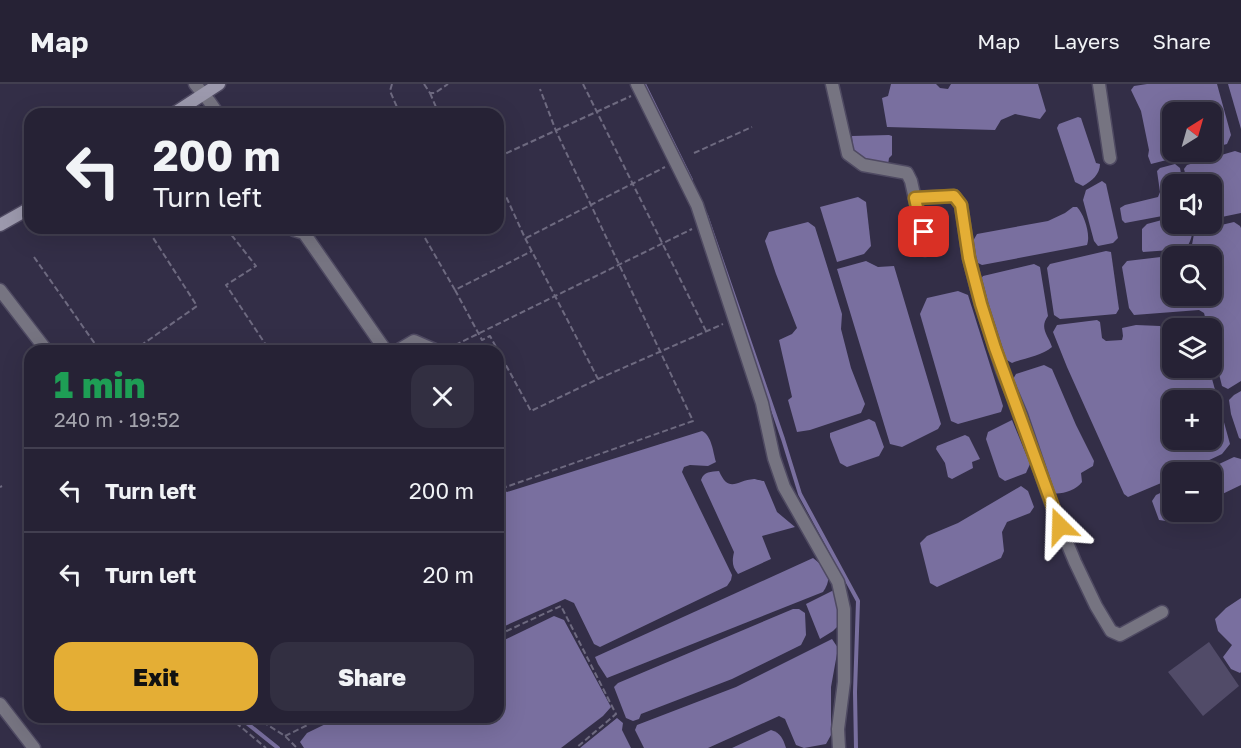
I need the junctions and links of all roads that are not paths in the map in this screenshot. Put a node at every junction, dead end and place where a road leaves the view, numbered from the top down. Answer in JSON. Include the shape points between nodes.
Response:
{"nodes":[{"id":1,"x":219,"y":84,"type":"edge"},
{"id":2,"x":832,"y":84,"type":"edge"},
{"id":3,"x":1099,"y":84,"type":"edge"},
{"id":4,"x":640,"y":88,"type":"edge"},
{"id":5,"x":199,"y":89,"type":"edge"},
{"id":6,"x":179,"y":108,"type":"edge"},
{"id":7,"x":213,"y":108,"type":"edge"},
{"id":8,"x":1110,"y":158,"type":"dead end"},
{"id":9,"x":915,"y":198,"type":"junction"},
{"id":10,"x":24,"y":211,"type":"edge"},
{"id":11,"x":0,"y":225,"type":"edge"},
{"id":12,"x":305,"y":234,"type":"edge"},
{"id":13,"x":925,"y":250,"type":"dead end"},
{"id":14,"x":0,"y":290,"type":"edge"},
{"id":15,"x":42,"y":345,"type":"edge"},
{"id":16,"x":382,"y":345,"type":"edge"},
{"id":17,"x":407,"y":345,"type":"edge"},
{"id":18,"x":424,"y":345,"type":"edge"},
{"id":19,"x":1162,"y":612,"type":"dead end"},
{"id":20,"x":0,"y":704,"type":"edge"},
{"id":21,"x":33,"y":748,"type":"edge"},
{"id":22,"x":839,"y":748,"type":"edge"}],
"edges":[{"from":1,"to":5,"type":"street"},
{"from":2,"to":9,"type":"street","via":[[848,154],[863,165],[907,173]]},
{"from":3,"to":8,"type":"street"},
{"from":4,"to":22,"type":"street","via":[[697,205],[762,403],[784,487],[838,582],[844,609]]},
{"from":5,"to":6,"type":"street"},
{"from":5,"to":7,"type":"street"},
{"from":9,"to":13,"type":"street"},
{"from":9,"to":19,"type":"street","via":[[954,196],[961,205],[969,258],[1002,369],[1053,509],[1106,623],[1120,635]]},
{"from":10,"to":11,"type":"street"},
{"from":12,"to":16,"type":"street"},
{"from":14,"to":15,"type":"street"},
{"from":17,"to":18,"type":"street","via":[[414,341]]},
{"from":20,"to":21,"type":"street"}]}
